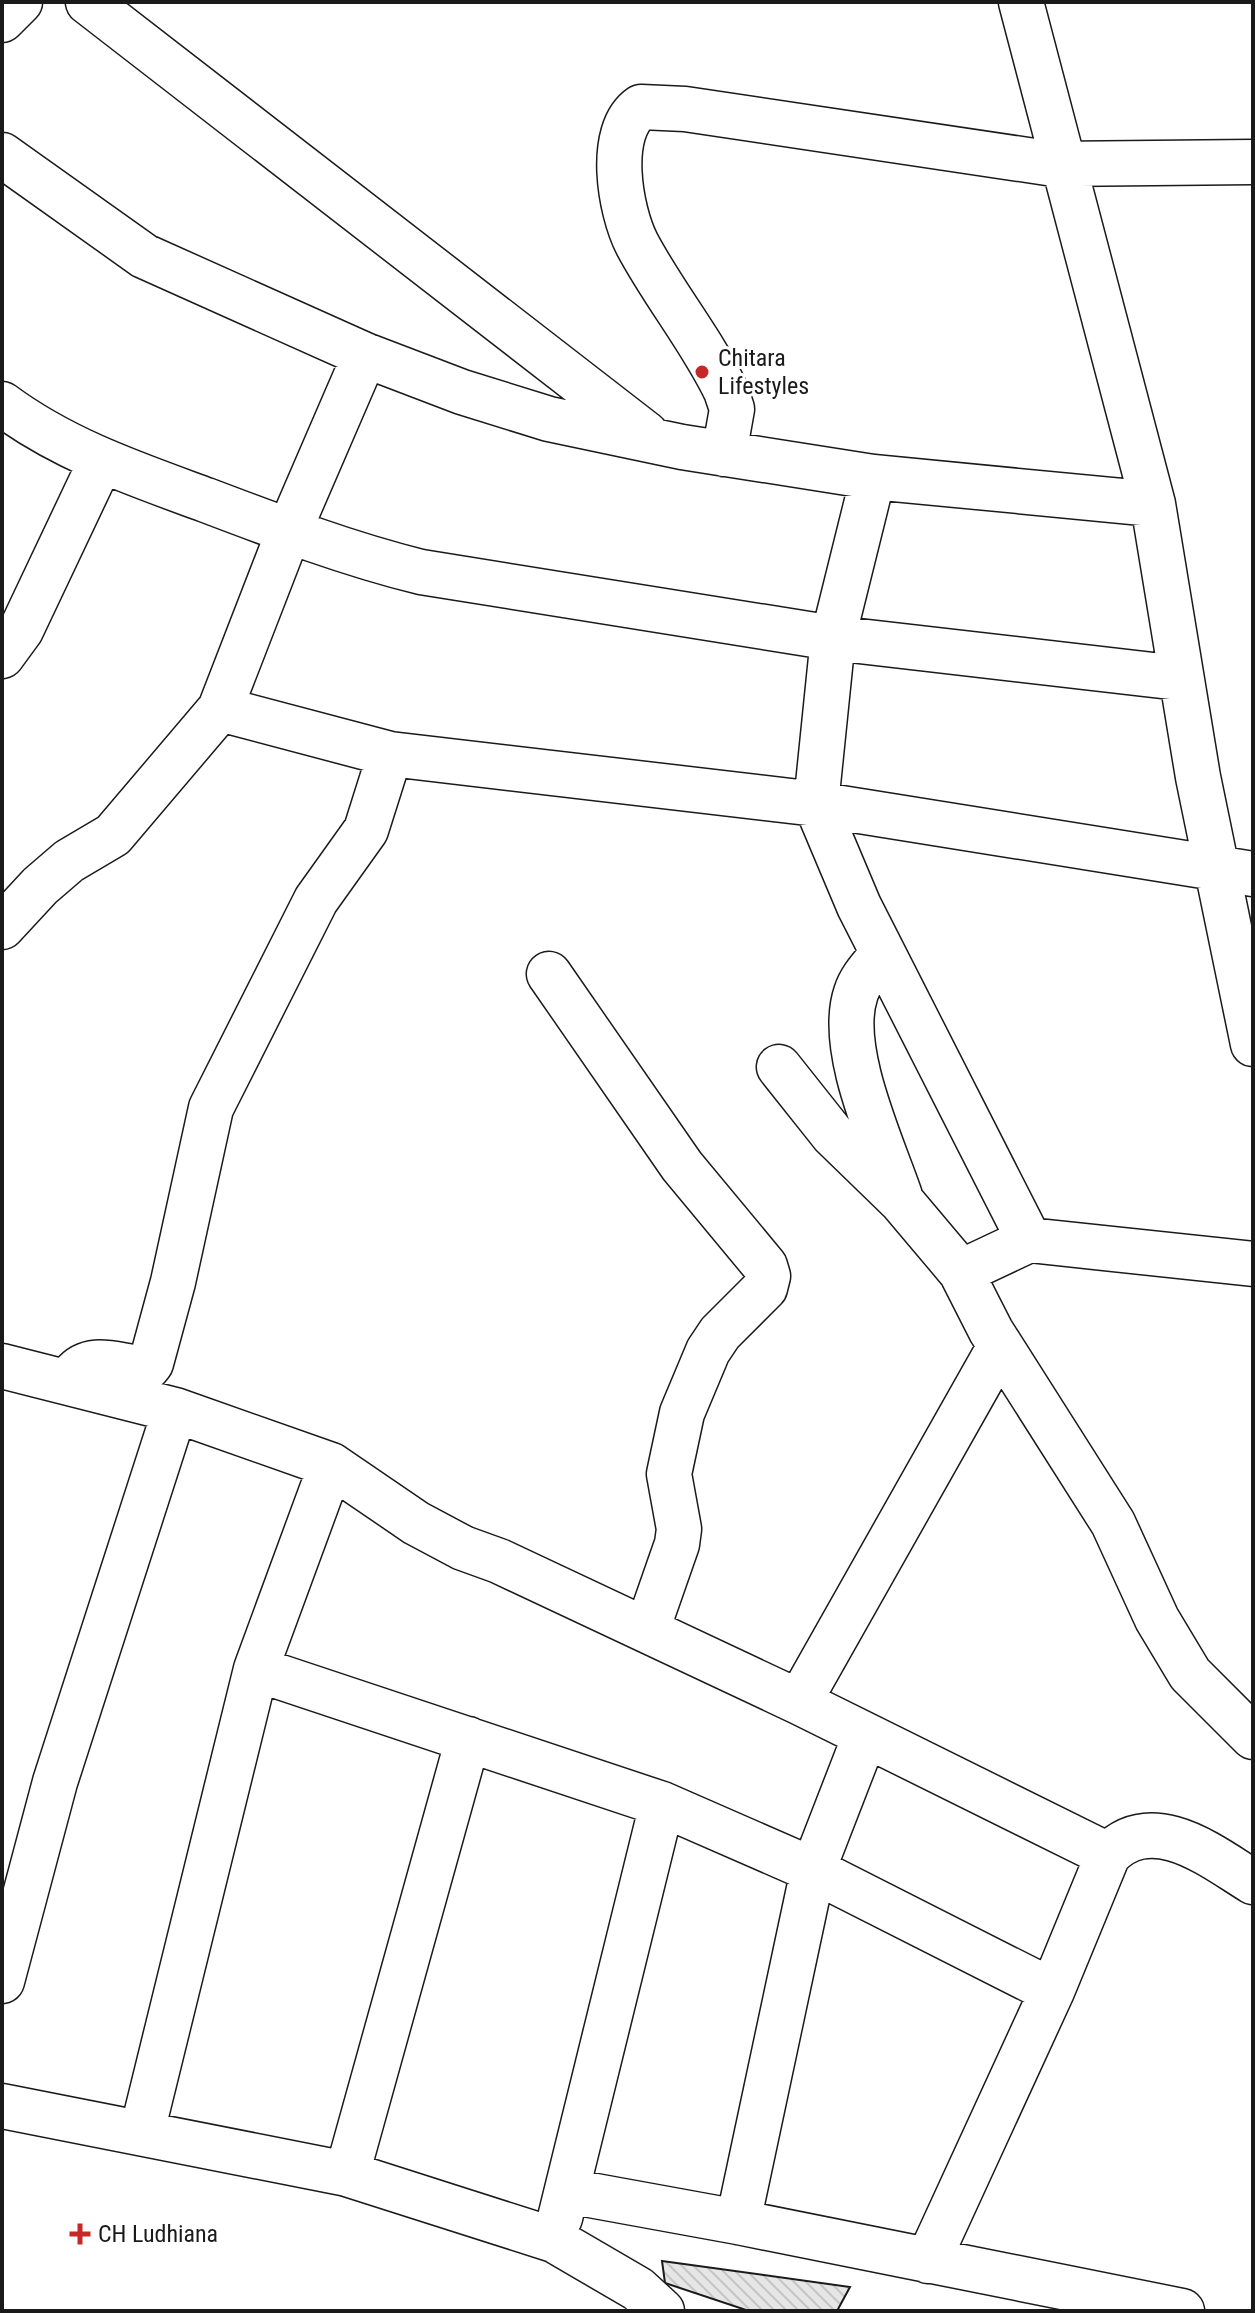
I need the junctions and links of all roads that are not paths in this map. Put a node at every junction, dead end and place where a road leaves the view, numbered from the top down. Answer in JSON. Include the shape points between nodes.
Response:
{"nodes":[{"id":1,"x":20,"y":2,"type":"edge"},
{"id":2,"x":88,"y":2,"type":"edge"},
{"id":3,"x":1024,"y":3,"type":"edge"},
{"id":4,"x":2,"y":20,"type":"edge"},
{"id":5,"x":2,"y":155,"type":"edge"},
{"id":6,"x":1253,"y":162,"type":"edge"},
{"id":7,"x":1064,"y":165,"type":"junction"},
{"id":8,"x":365,"y":355,"type":"junction"},
{"id":9,"x":2,"y":404,"type":"edge"},
{"id":10,"x":654,"y":440,"type":"junction"},
{"id":11,"x":724,"y":454,"type":"junction"},
{"id":12,"x":101,"y":461,"type":"junction"},
{"id":13,"x":873,"y":477,"type":"junction"},
{"id":14,"x":1153,"y":504,"type":"junction"},
{"id":15,"x":289,"y":531,"type":"junction"},
{"id":16,"x":833,"y":638,"type":"junction"},
{"id":17,"x":2,"y":656,"type":"edge"},
{"id":18,"x":1179,"y":678,"type":"junction"},
{"id":19,"x":220,"y":709,"type":"junction"},
{"id":20,"x":390,"y":754,"type":"junction"},
{"id":21,"x":816,"y":804,"type":"junction"},
{"id":22,"x":1236,"y":871,"type":"edge"},
{"id":23,"x":2,"y":927,"type":"edge"},
{"id":24,"x":883,"y":953,"type":"junction"},
{"id":25,"x":549,"y":974,"type":"dead end"},
{"id":26,"x":1253,"y":1044,"type":"edge"},
{"id":27,"x":779,"y":1067,"type":"dead end"},
{"id":28,"x":902,"y":1202,"type":"junction"},
{"id":29,"x":1029,"y":1240,"type":"junction"},
{"id":30,"x":1253,"y":1264,"type":"edge"},
{"id":31,"x":961,"y":1272,"type":"junction"},
{"id":32,"x":1000,"y":1346,"type":"junction"},
{"id":33,"x":2,"y":1366,"type":"edge"},
{"id":34,"x":69,"y":1383,"type":"junction"},
{"id":35,"x":175,"y":1410,"type":"junction"},
{"id":36,"x":331,"y":1465,"type":"junction"},
{"id":37,"x":647,"y":1630,"type":"junction"},
{"id":38,"x":256,"y":1669,"type":"junction"},
{"id":39,"x":799,"y":1702,"type":"junction"},
{"id":40,"x":865,"y":1736,"type":"junction"},
{"id":41,"x":1253,"y":1737,"type":"edge"},
{"id":42,"x":468,"y":1739,"type":"junction"},
{"id":43,"x":662,"y":1804,"type":"junction"},
{"id":44,"x":1108,"y":1855,"type":"junction"},
{"id":45,"x":813,"y":1870,"type":"junction"},
{"id":46,"x":1253,"y":1882,"type":"edge"},
{"id":47,"x":2,"y":1981,"type":"edge"},
{"id":48,"x":1052,"y":1991,"type":"junction"},
{"id":49,"x":2,"y":2106,"type":"edge"},
{"id":50,"x":142,"y":2132,"type":"junction"},
{"id":51,"x":347,"y":2174,"type":"junction"},
{"id":52,"x":568,"y":2191,"type":"junction"},
{"id":53,"x":738,"y":2222,"type":"junction"},
{"id":54,"x":554,"y":2240,"type":"junction"},
{"id":55,"x":928,"y":2261,"type":"junction"},
{"id":56,"x":662,"y":2311,"type":"edge"},
{"id":57,"x":1182,"y":2311,"type":"edge"}],
"edges":[{"from":1,"to":4,"type":"street"},
{"from":2,"to":10,"type":"street"},
{"from":3,"to":7,"type":"street"},
{"from":5,"to":8,"type":"street","via":[[144,256]]},
{"from":6,"to":7,"type":"street"},
{"from":7,"to":11,"type":"street","via":[[674,107],[651,105],[632,113],[618,153],[624,201],[636,242],[726,391],[732,409]]},
{"from":7,"to":14,"type":"street"},
{"from":8,"to":10,"type":"street","via":[[549,419]]},
{"from":8,"to":15,"type":"street"},
{"from":9,"to":12,"type":"street","via":[[53,438]]},
{"from":10,"to":11,"type":"street"},
{"from":11,"to":13,"type":"street"},
{"from":12,"to":15,"type":"street"},
{"from":12,"to":17,"type":"street","via":[[21,630]]},
{"from":13,"to":14,"type":"street"},
{"from":13,"to":16,"type":"street"},
{"from":14,"to":18,"type":"street"},
{"from":15,"to":16,"type":"street","via":[[421,572]]},
{"from":15,"to":19,"type":"street"},
{"from":16,"to":18,"type":"street"},
{"from":16,"to":21,"type":"street"},
{"from":18,"to":22,"type":"street"},
{"from":19,"to":20,"type":"street"},
{"from":19,"to":23,"type":"street","via":[[113,835],[69,861]]},
{"from":20,"to":21,"type":"street"},
{"from":20,"to":34,"type":"street","via":[[366,830],[316,900],[211,1108],[151,1363],[138,1368],[99,1362],[76,1371]]},
{"from":21,"to":22,"type":"street"},
{"from":21,"to":24,"type":"street"},
{"from":22,"to":26,"type":"street"},
{"from":24,"to":28,"type":"street","via":[[862,979],[852,1019],[861,1081]]},
{"from":24,"to":29,"type":"street"},
{"from":25,"to":37,"type":"street","via":[[682,1166],[768,1276],[765,1288],[720,1333],[692,1383],[669,1474],[677,1544]]},
{"from":27,"to":28,"type":"street","via":[[833,1135]]},
{"from":28,"to":31,"type":"street"},
{"from":29,"to":30,"type":"street"},
{"from":29,"to":31,"type":"street"},
{"from":31,"to":32,"type":"street"},
{"from":32,"to":39,"type":"street"},
{"from":32,"to":41,"type":"street","via":[[1113,1523],[1157,1619],[1190,1674]]},
{"from":33,"to":34,"type":"street"},
{"from":34,"to":35,"type":"street"},
{"from":35,"to":36,"type":"street"},
{"from":35,"to":47,"type":"street","via":[[55,1782]]},
{"from":36,"to":37,"type":"street","via":[[463,1548]]},
{"from":36,"to":38,"type":"street"},
{"from":37,"to":39,"type":"street"},
{"from":38,"to":42,"type":"street"},
{"from":38,"to":50,"type":"street"},
{"from":39,"to":40,"type":"street"},
{"from":40,"to":44,"type":"street"},
{"from":40,"to":45,"type":"street"},
{"from":42,"to":43,"type":"street"},
{"from":42,"to":51,"type":"street"},
{"from":43,"to":45,"type":"street"},
{"from":43,"to":52,"type":"street"},
{"from":44,"to":46,"type":"street","via":[[1120,1843],[1167,1835]]},
{"from":44,"to":48,"type":"street"},
{"from":45,"to":48,"type":"street"},
{"from":45,"to":53,"type":"street"},
{"from":48,"to":55,"type":"street"},
{"from":49,"to":50,"type":"street"},
{"from":50,"to":51,"type":"street"},
{"from":51,"to":54,"type":"street"},
{"from":52,"to":53,"type":"street"},
{"from":52,"to":54,"type":"street"},
{"from":53,"to":55,"type":"street"},
{"from":54,"to":56,"type":"street","via":[[638,2289]]},
{"from":55,"to":57,"type":"street"}]}
